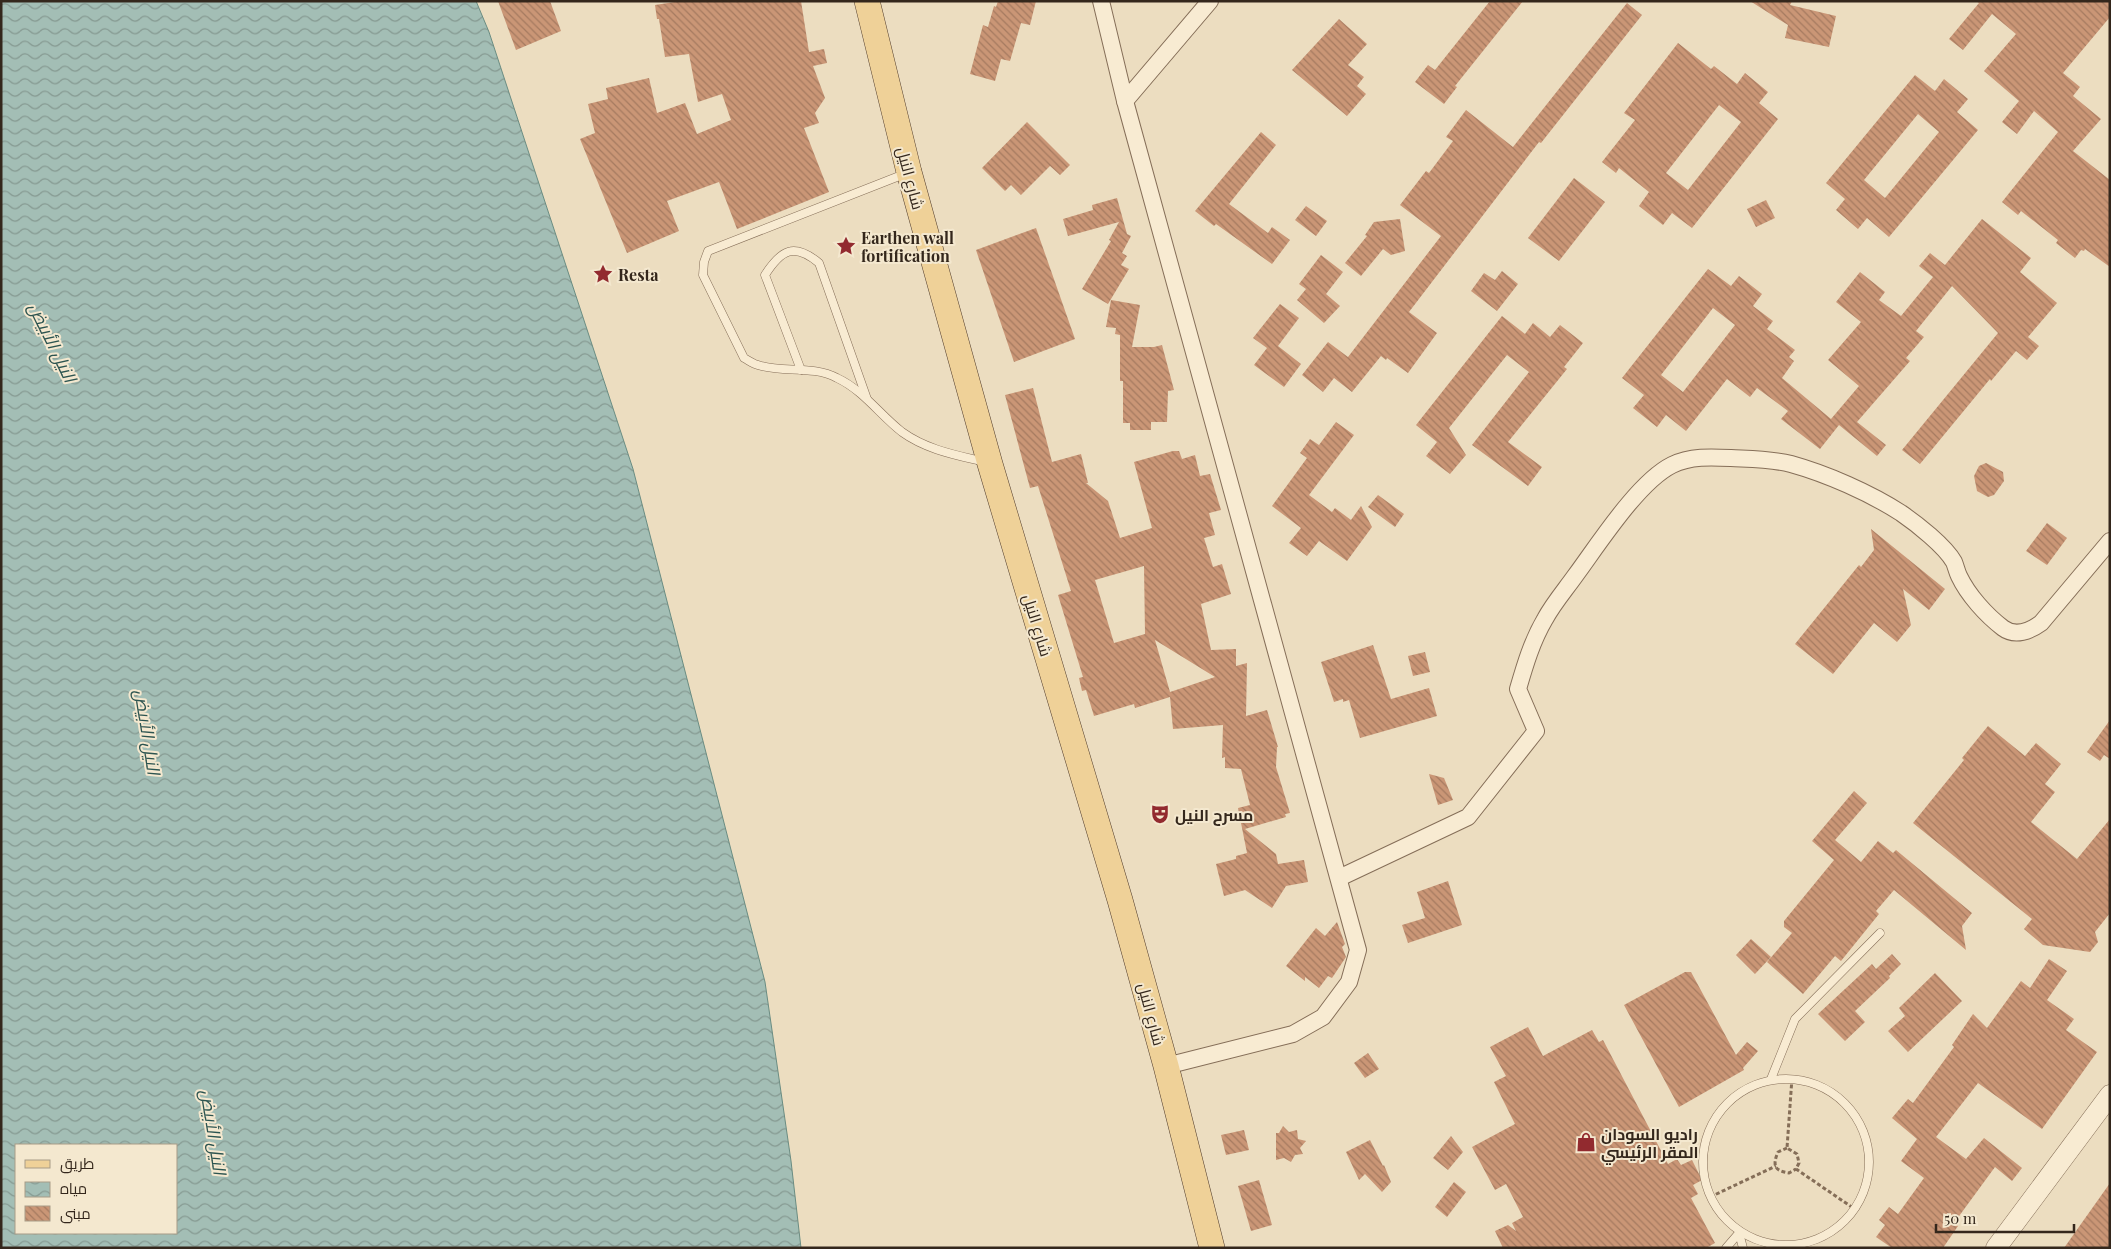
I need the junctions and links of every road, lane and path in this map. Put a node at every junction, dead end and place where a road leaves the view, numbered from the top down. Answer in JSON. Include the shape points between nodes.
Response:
{"nodes":[{"id":1,"x":867,"y":1,"type":"edge"},
{"id":2,"x":1101,"y":1,"type":"edge"},
{"id":3,"x":1210,"y":1,"type":"edge"},
{"id":4,"x":1125,"y":101,"type":"junction"},
{"id":5,"x":909,"y":172,"type":"junction"},
{"id":6,"x":801,"y":370,"type":"junction"},
{"id":7,"x":868,"y":401,"type":"junction"},
{"id":8,"x":990,"y":464,"type":"junction"},
{"id":9,"x":2110,"y":541,"type":"edge"},
{"id":10,"x":1339,"y":878,"type":"junction"},
{"id":11,"x":1880,"y":933,"type":"dead end"},
{"id":12,"x":1166,"y":1066,"type":"junction"},
{"id":13,"x":1792,"y":1078,"type":"junction"},
{"id":14,"x":1770,"y":1079,"type":"junction"},
{"id":15,"x":2110,"y":1095,"type":"edge"},
{"id":16,"x":1787,"y":1148,"type":"junction"},
{"id":17,"x":1776,"y":1166,"type":"junction"},
{"id":18,"x":1796,"y":1169,"type":"junction"},
{"id":19,"x":1710,"y":1197,"type":"junction"},
{"id":20,"x":1856,"y":1210,"type":"junction"},
{"id":21,"x":1739,"y":1233,"type":"junction"},
{"id":22,"x":1823,"y":1238,"type":"junction"},
{"id":23,"x":1212,"y":1248,"type":"edge"},
{"id":24,"x":1726,"y":1248,"type":"edge"},
{"id":25,"x":1743,"y":1248,"type":"edge"},
{"id":26,"x":1821,"y":1248,"type":"edge"},
{"id":27,"x":1996,"y":1248,"type":"edge"}],
"edges":[{"from":1,"to":5,"type":"main road","name":"شارع النيل"},
{"from":2,"to":4,"type":"street"},
{"from":3,"to":4,"type":"street"},
{"from":4,"to":10,"type":"street"},
{"from":5,"to":6,"type":"lane","via":[[708,251],[703,275],[744,358],[758,365]]},
{"from":5,"to":8,"type":"main road","name":"شارع النيل"},
{"from":6,"to":7,"type":"lane","via":[[822,372],[837,378]]},
{"from":6,"to":7,"type":"lane","via":[[765,275],[774,260],[786,252],[797,250],[819,263]]},
{"from":7,"to":8,"type":"lane","via":[[917,442]]},
{"from":8,"to":12,"type":"main road","name":"شارع النيل"},
{"from":9,"to":10,"type":"street","via":[[2041,623],[2031,631],[2005,630],[1974,598],[1939,545],[1901,514],[1849,486],[1791,464],[1766,459],[1712,457],[1672,465],[1648,482],[1610,528],[1545,618],[1518,689],[1536,731],[1468,817]]},
{"from":10,"to":12,"type":"street","via":[[1358,950],[1349,982],[1323,1017],[1293,1034]]},
{"from":11,"to":14,"type":"lane","via":[[1795,1019]]},
{"from":12,"to":23,"type":"main road","name":"شارع النيل"},
{"from":13,"to":14,"type":"lane"},
{"from":13,"to":16,"type":"path"},
{"from":13,"to":20,"type":"lane","via":[[1804,1079],[1834,1092],[1858,1117],[1870,1146],[1869,1178]]},
{"from":14,"to":19,"type":"lane","via":[[1744,1089],[1721,1109],[1704,1144],[1703,1179]]},
{"from":15,"to":27,"type":"street"},
{"from":16,"to":17,"type":"path","via":[[1778,1152],[1774,1161]]},
{"from":16,"to":18,"type":"path","via":[[1798,1154]]},
{"from":17,"to":18,"type":"path","via":[[1781,1172],[1789,1173]]},
{"from":17,"to":19,"type":"path"},
{"from":18,"to":20,"type":"path"},
{"from":19,"to":21,"type":"lane","via":[[1716,1210]]},
{"from":20,"to":22,"type":"lane"},
{"from":21,"to":22,"type":"lane","via":[[1787,1247]]},
{"from":21,"to":24,"type":"lane"},
{"from":21,"to":25,"type":"lane"},
{"from":22,"to":26,"type":"lane"}]}
